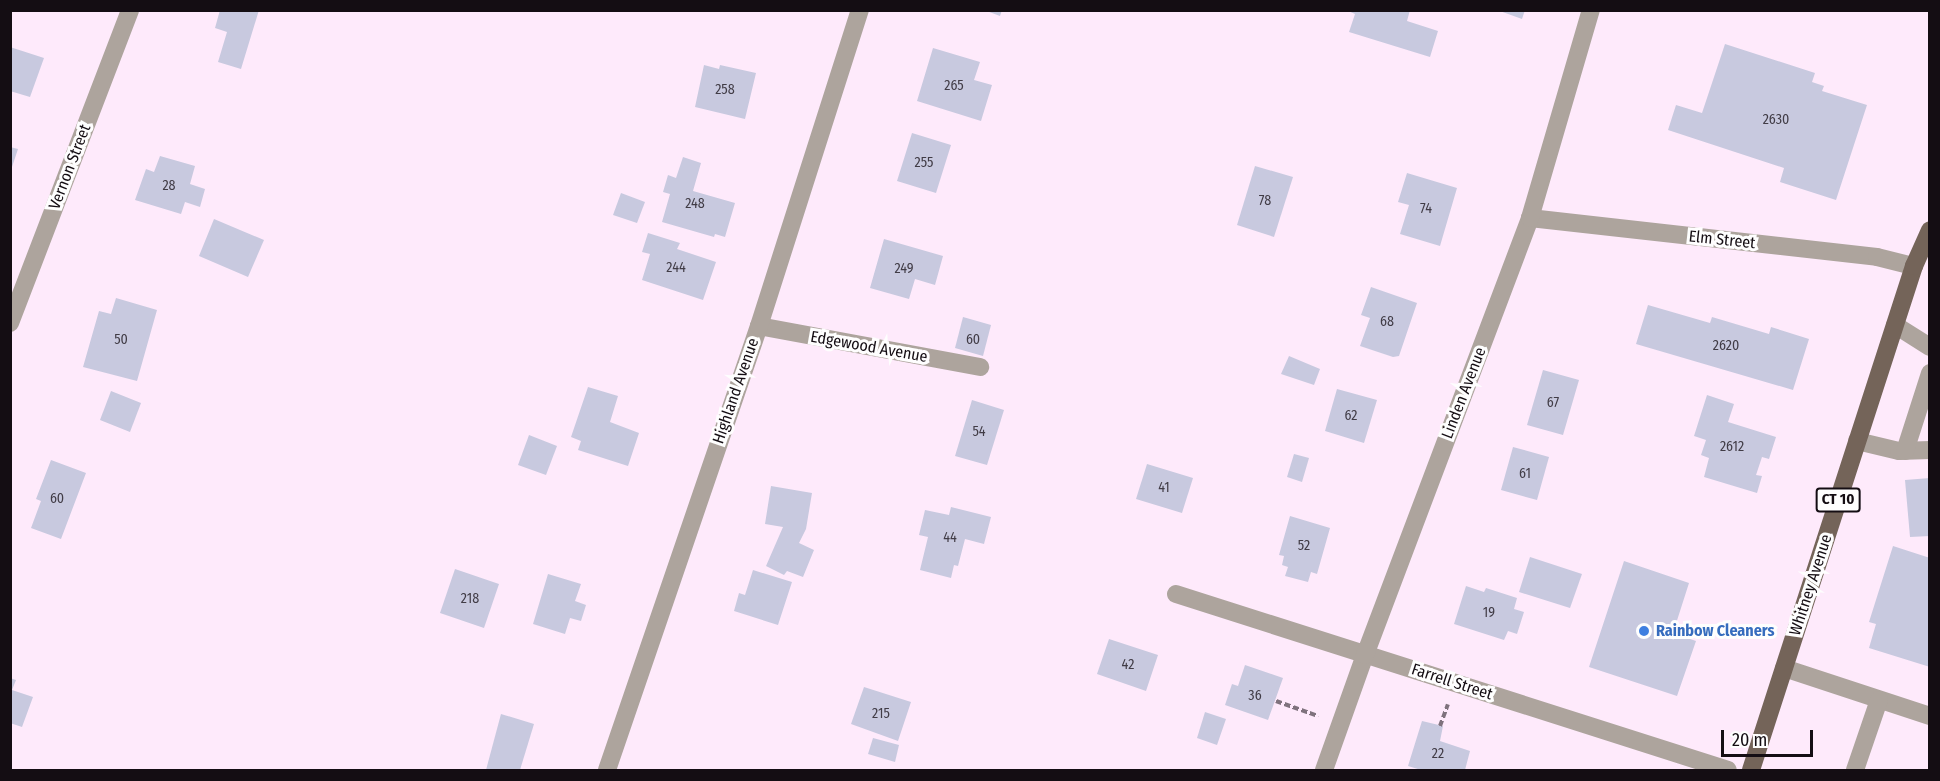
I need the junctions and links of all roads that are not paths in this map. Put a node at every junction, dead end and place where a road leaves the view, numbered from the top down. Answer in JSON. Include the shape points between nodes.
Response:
{"nodes":[{"id":1,"x":130,"y":10,"type":"edge"},
{"id":2,"x":860,"y":10,"type":"edge"},
{"id":3,"x":1591,"y":10,"type":"edge"},
{"id":4,"x":1530,"y":218,"type":"junction"},
{"id":5,"x":1929,"y":230,"type":"edge"},
{"id":6,"x":1914,"y":266,"type":"junction"},
{"id":7,"x":10,"y":323,"type":"edge"},
{"id":8,"x":1894,"y":325,"type":"junction"},
{"id":9,"x":759,"y":326,"type":"junction"},
{"id":10,"x":1929,"y":347,"type":"edge"},
{"id":11,"x":980,"y":367,"type":"dead end"},
{"id":12,"x":1929,"y":373,"type":"edge"},
{"id":13,"x":1857,"y":441,"type":"junction"},
{"id":14,"x":1929,"y":450,"type":"edge"},
{"id":15,"x":1905,"y":451,"type":"junction"},
{"id":16,"x":1176,"y":594,"type":"dead end"},
{"id":17,"x":1365,"y":655,"type":"junction"},
{"id":18,"x":1784,"y":668,"type":"junction"},
{"id":19,"x":1879,"y":700,"type":"junction"},
{"id":20,"x":1929,"y":716,"type":"edge"},
{"id":21,"x":607,"y":771,"type":"edge"},
{"id":22,"x":1324,"y":771,"type":"edge"},
{"id":23,"x":1728,"y":771,"type":"edge"},
{"id":24,"x":1751,"y":771,"type":"edge"},
{"id":25,"x":1855,"y":771,"type":"edge"}],
"edges":[{"from":1,"to":7,"type":"street","name":"Vernon Street"},
{"from":2,"to":9,"type":"street","name":"Highland Avenue"},
{"from":3,"to":4,"type":"street","name":"Linden Avenue"},
{"from":4,"to":6,"type":"street","name":"Elm Street","via":[[1877,257]]},
{"from":4,"to":17,"type":"street","name":"Linden Avenue"},
{"from":5,"to":6,"type":"main road","name":"Whitney Avenue","number":"CT 10"},
{"from":6,"to":8,"type":"main road","name":"Whitney Avenue","number":"CT 10"},
{"from":8,"to":10,"type":"street"},
{"from":8,"to":13,"type":"main road","name":"Whitney Avenue","number":"CT 10"},
{"from":9,"to":11,"type":"street","name":"Edgewood Avenue"},
{"from":9,"to":21,"type":"street","name":"Highland Avenue"},
{"from":12,"to":15,"type":"street"},
{"from":13,"to":15,"type":"street"},
{"from":13,"to":18,"type":"main road","name":"Whitney Avenue","number":"CT 10"},
{"from":14,"to":15,"type":"street"},
{"from":16,"to":17,"type":"street","name":"Farrell Street"},
{"from":17,"to":22,"type":"street","name":"Linden Avenue"},
{"from":17,"to":23,"type":"street","name":"Farrell Street"},
{"from":18,"to":19,"type":"street"},
{"from":18,"to":24,"type":"main road","name":"Whitney Avenue","number":"CT 10"},
{"from":19,"to":20,"type":"street"},
{"from":19,"to":25,"type":"street"}]}
